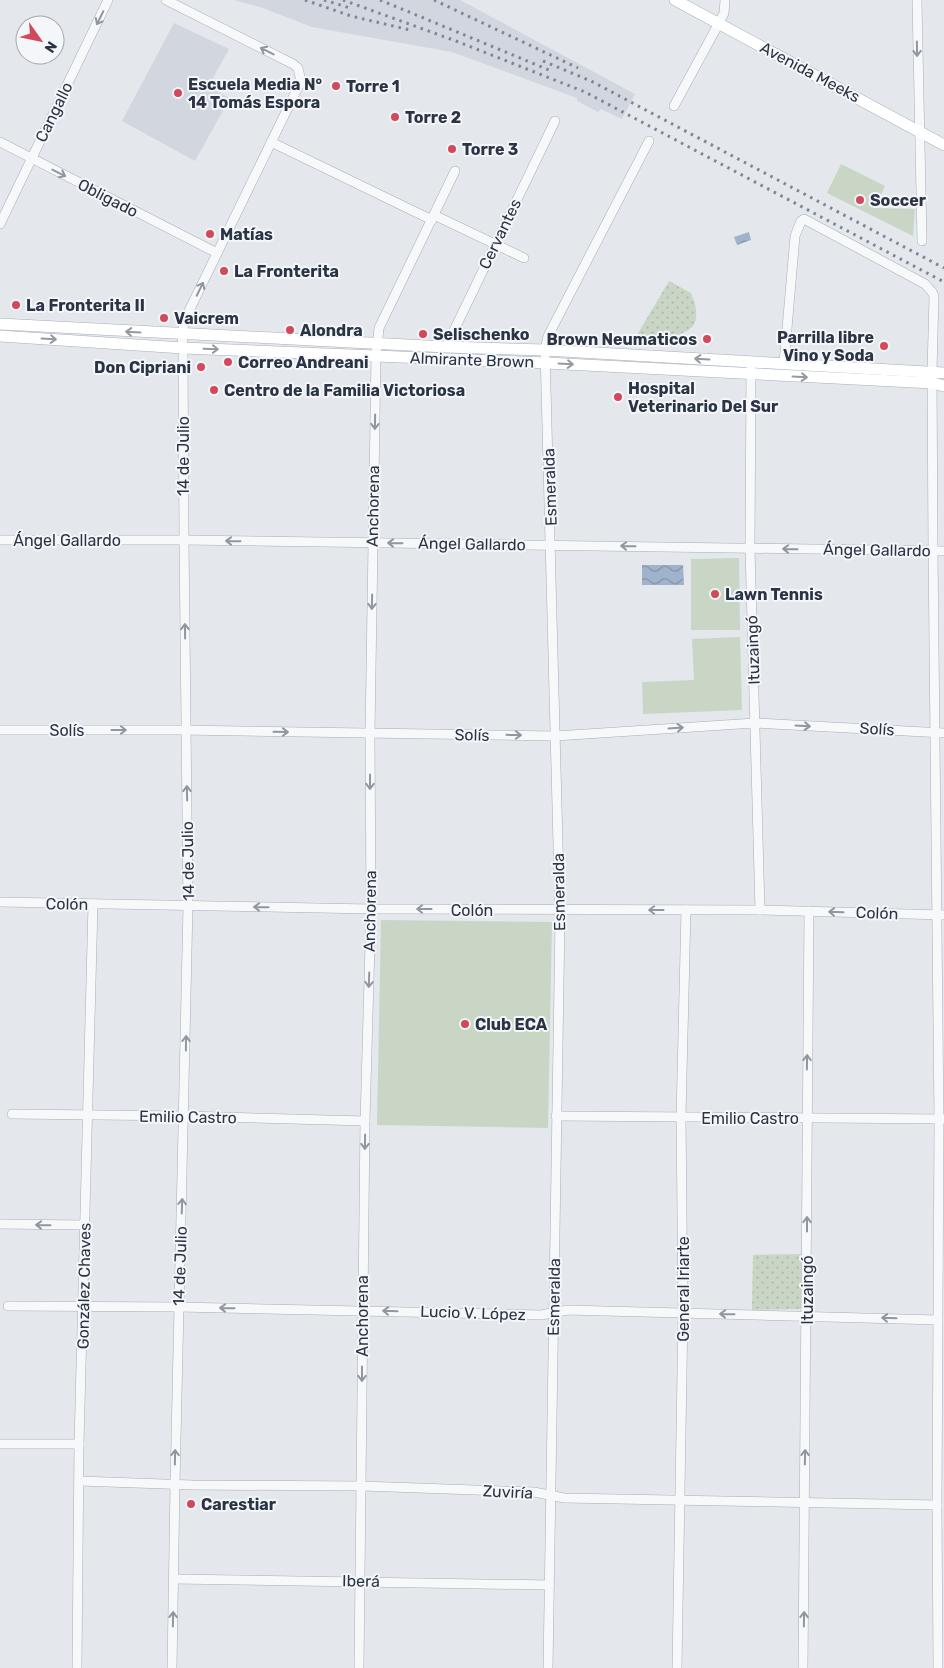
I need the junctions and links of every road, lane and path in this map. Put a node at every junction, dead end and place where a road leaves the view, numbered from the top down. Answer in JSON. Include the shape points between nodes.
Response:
{"nodes":[{"id":1,"x":108,"y":0,"type":"edge"},
{"id":2,"x":166,"y":0,"type":"edge"},
{"id":3,"x":675,"y":0,"type":"edge"},
{"id":4,"x":725,"y":0,"type":"edge"},
{"id":5,"x":917,"y":0,"type":"edge"},
{"id":6,"x":719,"y":23,"type":"junction"},
{"id":7,"x":674,"y":106,"type":"dead end"},
{"id":8,"x":555,"y":121,"type":"dead end"},
{"id":9,"x":919,"y":131,"type":"junction"},
{"id":10,"x":649,"y":141,"type":"dead end"},
{"id":11,"x":0,"y":142,"type":"edge"},
{"id":12,"x":271,"y":142,"type":"junction"},
{"id":13,"x":944,"y":145,"type":"edge"},
{"id":14,"x":32,"y":159,"type":"junction"},
{"id":15,"x":454,"y":171,"type":"dead end"},
{"id":16,"x":433,"y":217,"type":"junction"},
{"id":17,"x":0,"y":224,"type":"edge"},
{"id":18,"x":922,"y":241,"type":"dead end"},
{"id":19,"x":495,"y":244,"type":"junction"},
{"id":20,"x":217,"y":253,"type":"junction"},
{"id":21,"x":524,"y":258,"type":"dead end"},
{"id":22,"x":0,"y":324,"type":"edge"},
{"id":23,"x":182,"y":334,"type":"junction"},
{"id":24,"x":0,"y":336,"type":"edge"},
{"id":25,"x":376,"y":343,"type":"junction"},
{"id":26,"x":446,"y":347,"type":"junction"},
{"id":27,"x":183,"y":348,"type":"junction"},
{"id":28,"x":545,"y":350,"type":"junction"},
{"id":29,"x":376,"y":356,"type":"junction"},
{"id":30,"x":751,"y":361,"type":"junction"},
{"id":31,"x":546,"y":363,"type":"junction"},
{"id":32,"x":784,"y":363,"type":"junction"},
{"id":33,"x":938,"y":372,"type":"edge"},
{"id":34,"x":751,"y":374,"type":"junction"},
{"id":35,"x":938,"y":385,"type":"edge"},
{"id":36,"x":0,"y":540,"type":"edge"},
{"id":37,"x":184,"y":540,"type":"junction"},
{"id":38,"x":373,"y":543,"type":"junction"},
{"id":39,"x":551,"y":545,"type":"junction"},
{"id":40,"x":750,"y":549,"type":"junction"},
{"id":41,"x":933,"y":551,"type":"junction"},
{"id":42,"x":944,"y":551,"type":"edge"},
{"id":43,"x":755,"y":723,"type":"junction"},
{"id":44,"x":0,"y":730,"type":"edge"},
{"id":45,"x":186,"y":730,"type":"junction"},
{"id":46,"x":370,"y":733,"type":"junction"},
{"id":47,"x":939,"y":733,"type":"edge"},
{"id":48,"x":555,"y":736,"type":"junction"},
{"id":49,"x":0,"y":902,"type":"edge"},
{"id":50,"x":93,"y":904,"type":"junction"},
{"id":51,"x":188,"y":906,"type":"junction"},
{"id":52,"x":370,"y":909,"type":"junction"},
{"id":53,"x":560,"y":910,"type":"junction"},
{"id":54,"x":686,"y":910,"type":"junction"},
{"id":55,"x":760,"y":910,"type":"junction"},
{"id":56,"x":809,"y":911,"type":"junction"},
{"id":57,"x":941,"y":915,"type":"edge"},
{"id":58,"x":12,"y":1114,"type":"dead end"},
{"id":59,"x":87,"y":1116,"type":"junction"},
{"id":60,"x":184,"y":1116,"type":"junction"},
{"id":61,"x":556,"y":1116,"type":"junction"},
{"id":62,"x":681,"y":1117,"type":"junction"},
{"id":63,"x":806,"y":1118,"type":"junction"},
{"id":64,"x":941,"y":1119,"type":"edge"},
{"id":65,"x":365,"y":1121,"type":"junction"},
{"id":66,"x":0,"y":1224,"type":"edge"},
{"id":67,"x":85,"y":1225,"type":"junction"},
{"id":68,"x":941,"y":1286,"type":"edge"},
{"id":69,"x":8,"y":1306,"type":"dead end"},
{"id":70,"x":84,"y":1306,"type":"junction"},
{"id":71,"x":179,"y":1307,"type":"junction"},
{"id":72,"x":362,"y":1310,"type":"junction"},
{"id":73,"x":554,"y":1312,"type":"junction"},
{"id":74,"x":684,"y":1313,"type":"junction"},
{"id":75,"x":807,"y":1316,"type":"junction"},
{"id":76,"x":938,"y":1320,"type":"junction"},
{"id":77,"x":941,"y":1441,"type":"edge"},
{"id":78,"x":0,"y":1444,"type":"edge"},
{"id":79,"x":80,"y":1444,"type":"junction"},
{"id":80,"x":79,"y":1481,"type":"junction"},
{"id":81,"x":175,"y":1484,"type":"junction"},
{"id":82,"x":362,"y":1486,"type":"junction"},
{"id":83,"x":551,"y":1495,"type":"junction"},
{"id":84,"x":680,"y":1500,"type":"junction"},
{"id":85,"x":805,"y":1503,"type":"junction"},
{"id":86,"x":936,"y":1505,"type":"junction"},
{"id":87,"x":941,"y":1578,"type":"edge"},
{"id":88,"x":174,"y":1579,"type":"junction"},
{"id":89,"x":360,"y":1581,"type":"junction"},
{"id":90,"x":549,"y":1585,"type":"junction"},
{"id":91,"x":77,"y":1668,"type":"edge"},
{"id":92,"x":172,"y":1668,"type":"edge"},
{"id":93,"x":359,"y":1668,"type":"edge"},
{"id":94,"x":548,"y":1668,"type":"edge"},
{"id":95,"x":677,"y":1668,"type":"edge"},
{"id":96,"x":803,"y":1668,"type":"edge"},
{"id":97,"x":938,"y":1668,"type":"edge"}],
"edges":[{"from":1,"to":14,"type":"street","name":"Cangallo","one_way":true},
{"from":12,"to":2,"type":"street","name":"14 de Julio","one_way":true,"via":[[301,82],[298,68]]},
{"from":3,"to":6,"type":"main road","name":"Avenida Meeks"},
{"from":4,"to":6,"type":"street"},
{"from":5,"to":9,"type":"street","one_way":true},
{"from":6,"to":7,"type":"street"},
{"from":6,"to":9,"type":"main road","name":"Avenida Meeks"},
{"from":8,"to":19,"type":"street","name":"Cervantes"},
{"from":9,"to":13,"type":"main road","name":"Avenida Meeks"},
{"from":9,"to":18,"type":"street"},
{"from":10,"to":28,"type":"street","name":"Esmeralda","via":[[548,336]]},
{"from":11,"to":14,"type":"street","name":"Obligado"},
{"from":12,"to":16,"type":"street"},
{"from":12,"to":20,"type":"street","name":"14 de Julio"},
{"from":14,"to":17,"type":"street","name":"Cangallo"},
{"from":14,"to":20,"type":"street","name":"Obligado","one_way":true},
{"from":15,"to":16,"type":"street","name":"Anchorena"},
{"from":16,"to":19,"type":"street"},
{"from":16,"to":25,"type":"street","name":"Anchorena","via":[[379,328]]},
{"from":19,"to":21,"type":"street"},
{"from":19,"to":26,"type":"street","name":"Cervantes"},
{"from":23,"to":20,"type":"street","name":"14 de Julio","one_way":true,"via":[[186,317]]},
{"from":23,"to":22,"type":"main road","name":"Almirante Brown","one_way":true},
{"from":23,"to":25,"type":"main road","name":"Almirante Brown"},
{"from":23,"to":27,"type":"street","name":"14 de Julio"},
{"from":24,"to":27,"type":"main road","name":"Almirante Brown","one_way":true},
{"from":25,"to":26,"type":"main road","name":"Almirante Brown"},
{"from":25,"to":29,"type":"street","name":"Anchorena"},
{"from":26,"to":28,"type":"main road","name":"Almirante Brown"},
{"from":27,"to":29,"type":"main road","name":"Almirante Brown","one_way":true},
{"from":27,"to":37,"type":"street","name":"14 de Julio"},
{"from":30,"to":28,"type":"main road","name":"Almirante Brown","one_way":true},
{"from":28,"to":31,"type":"street","name":"Esmeralda"},
{"from":29,"to":31,"type":"main road","name":"Almirante Brown"},
{"from":29,"to":38,"type":"street","name":"Anchorena","one_way":true},
{"from":30,"to":32,"type":"main road","name":"Almirante Brown"},
{"from":30,"to":34,"type":"street","name":"Ituzaingó"},
{"from":31,"to":34,"type":"main road","name":"Almirante Brown","one_way":true},
{"from":31,"to":39,"type":"street","name":"Esmeralda"},
{"from":32,"to":33,"type":"main road","name":"Almirante Brown"},
{"from":32,"to":33,"type":"street","via":[[795,236],[804,218],[929,288],[934,296]]},
{"from":33,"to":35,"type":"street"},
{"from":34,"to":35,"type":"main road","name":"Almirante Brown","one_way":true},
{"from":34,"to":40,"type":"street","name":"Ituzaingó"},
{"from":35,"to":41,"type":"street"},
{"from":36,"to":37,"type":"street","name":"Ángel Gallardo"},
{"from":38,"to":37,"type":"street","name":"Ángel Gallardo","one_way":true},
{"from":45,"to":37,"type":"street","name":"14 de Julio","one_way":true},
{"from":39,"to":38,"type":"street","name":"Ángel Gallardo","one_way":true},
{"from":38,"to":46,"type":"street","name":"Anchorena","one_way":true},
{"from":40,"to":39,"type":"street","name":"Ángel Gallardo","one_way":true},
{"from":39,"to":48,"type":"street","name":"Esmeralda"},
{"from":41,"to":40,"type":"street","name":"Ángel Gallardo","one_way":true},
{"from":40,"to":43,"type":"street","name":"Ituzaingó"},
{"from":41,"to":42,"type":"street","name":"Ángel Gallardo"},
{"from":41,"to":47,"type":"street"},
{"from":43,"to":47,"type":"street","name":"Solís","one_way":true},
{"from":48,"to":43,"type":"street","name":"Solís","one_way":true},
{"from":43,"to":55,"type":"street","name":"Ituzaingó"},
{"from":44,"to":45,"type":"street","name":"Solís","one_way":true},
{"from":45,"to":46,"type":"street","name":"Solís","one_way":true},
{"from":51,"to":45,"type":"street","name":"14 de Julio","one_way":true},
{"from":46,"to":48,"type":"street","name":"Solís","one_way":true},
{"from":46,"to":52,"type":"street","name":"Anchorena","one_way":true},
{"from":47,"to":57,"type":"street"},
{"from":48,"to":53,"type":"street","name":"Esmeralda"},
{"from":49,"to":50,"type":"street","name":"Colón"},
{"from":50,"to":51,"type":"street","name":"Colón"},
{"from":50,"to":59,"type":"street","name":"González Chaves"},
{"from":52,"to":51,"type":"street","name":"Colón","one_way":true},
{"from":60,"to":51,"type":"street","name":"14 de Julio","one_way":true},
{"from":53,"to":52,"type":"street","name":"Colón","one_way":true},
{"from":52,"to":65,"type":"street","name":"Anchorena","one_way":true},
{"from":54,"to":53,"type":"street","name":"Colón","one_way":true},
{"from":53,"to":61,"type":"street","name":"Esmeralda"},
{"from":54,"to":55,"type":"street","name":"Colón"},
{"from":54,"to":62,"type":"street","name":"General Iriarte"},
{"from":55,"to":56,"type":"street","name":"Colón"},
{"from":57,"to":56,"type":"street","name":"Colón","one_way":true},
{"from":63,"to":56,"type":"street","name":"Ituzaingó","one_way":true},
{"from":57,"to":64,"type":"street"},
{"from":58,"to":59,"type":"street","name":"Emilio Castro"},
{"from":59,"to":60,"type":"street","name":"Emilio Castro"},
{"from":59,"to":67,"type":"street","name":"González Chaves"},
{"from":60,"to":65,"type":"street","name":"Emilio Castro"},
{"from":71,"to":60,"type":"street","name":"14 de Julio","one_way":true},
{"from":61,"to":62,"type":"street","name":"Emilio Castro"},
{"from":61,"to":73,"type":"street","name":"Esmeralda"},
{"from":62,"to":63,"type":"street","name":"Emilio Castro"},
{"from":62,"to":74,"type":"street","name":"General Iriarte"},
{"from":63,"to":64,"type":"street","name":"Emilio Castro"},
{"from":75,"to":63,"type":"street","name":"Ituzaingó","one_way":true},
{"from":64,"to":68,"type":"street"},
{"from":65,"to":72,"type":"street","name":"Anchorena","one_way":true},
{"from":67,"to":66,"type":"street","one_way":true},
{"from":67,"to":70,"type":"street","name":"González Chaves"},
{"from":68,"to":76,"type":"street"},
{"from":69,"to":70,"type":"street","name":"Lucio V. López"},
{"from":70,"to":71,"type":"street","name":"Lucio V. López"},
{"from":70,"to":79,"type":"street","name":"González Chaves"},
{"from":72,"to":71,"type":"street","name":"Lucio V. López","one_way":true},
{"from":81,"to":71,"type":"street","name":"14 de Julio","one_way":true},
{"from":73,"to":72,"type":"street","name":"Lucio V. López","one_way":true,"via":[[541,1315]]},
{"from":72,"to":82,"type":"street","name":"Anchorena","one_way":true},
{"from":73,"to":74,"type":"street","name":"Lucio V. López"},
{"from":73,"to":83,"type":"street","name":"Esmeralda"},
{"from":75,"to":74,"type":"street","name":"Lucio V. López","one_way":true},
{"from":74,"to":84,"type":"street","name":"General Iriarte"},
{"from":76,"to":75,"type":"street","name":"Lucio V. López","one_way":true},
{"from":85,"to":75,"type":"street","name":"Ituzaingó","one_way":true},
{"from":76,"to":77,"type":"street"},
{"from":77,"to":86,"type":"street"},
{"from":78,"to":79,"type":"street"},
{"from":79,"to":80,"type":"street","name":"González Chaves"},
{"from":80,"to":81,"type":"street","name":"Zuviría"},
{"from":80,"to":91,"type":"street","name":"González Chaves"},
{"from":81,"to":82,"type":"street","name":"Zuviría"},
{"from":81,"to":88,"type":"street","name":"14 de Julio"},
{"from":82,"to":83,"type":"street","name":"Zuviría"},
{"from":82,"to":89,"type":"street","name":"Anchorena"},
{"from":83,"to":84,"type":"street","name":"Zuviría"},
{"from":83,"to":90,"type":"street","name":"Esmeralda"},
{"from":84,"to":85,"type":"street","name":"Zuviría"},
{"from":84,"to":95,"type":"street","name":"General Iriarte"},
{"from":85,"to":86,"type":"street","name":"Zuviría"},
{"from":96,"to":85,"type":"street","name":"Ituzaingó","one_way":true},
{"from":86,"to":87,"type":"street"},
{"from":87,"to":97,"type":"street"},
{"from":88,"to":89,"type":"street","name":"Iberá"},
{"from":92,"to":88,"type":"street","name":"14 de Julio","one_way":true},
{"from":89,"to":90,"type":"street","name":"Iberá"},
{"from":89,"to":93,"type":"street","name":"Anchorena"},
{"from":90,"to":94,"type":"street","name":"Esmeralda"}]}
